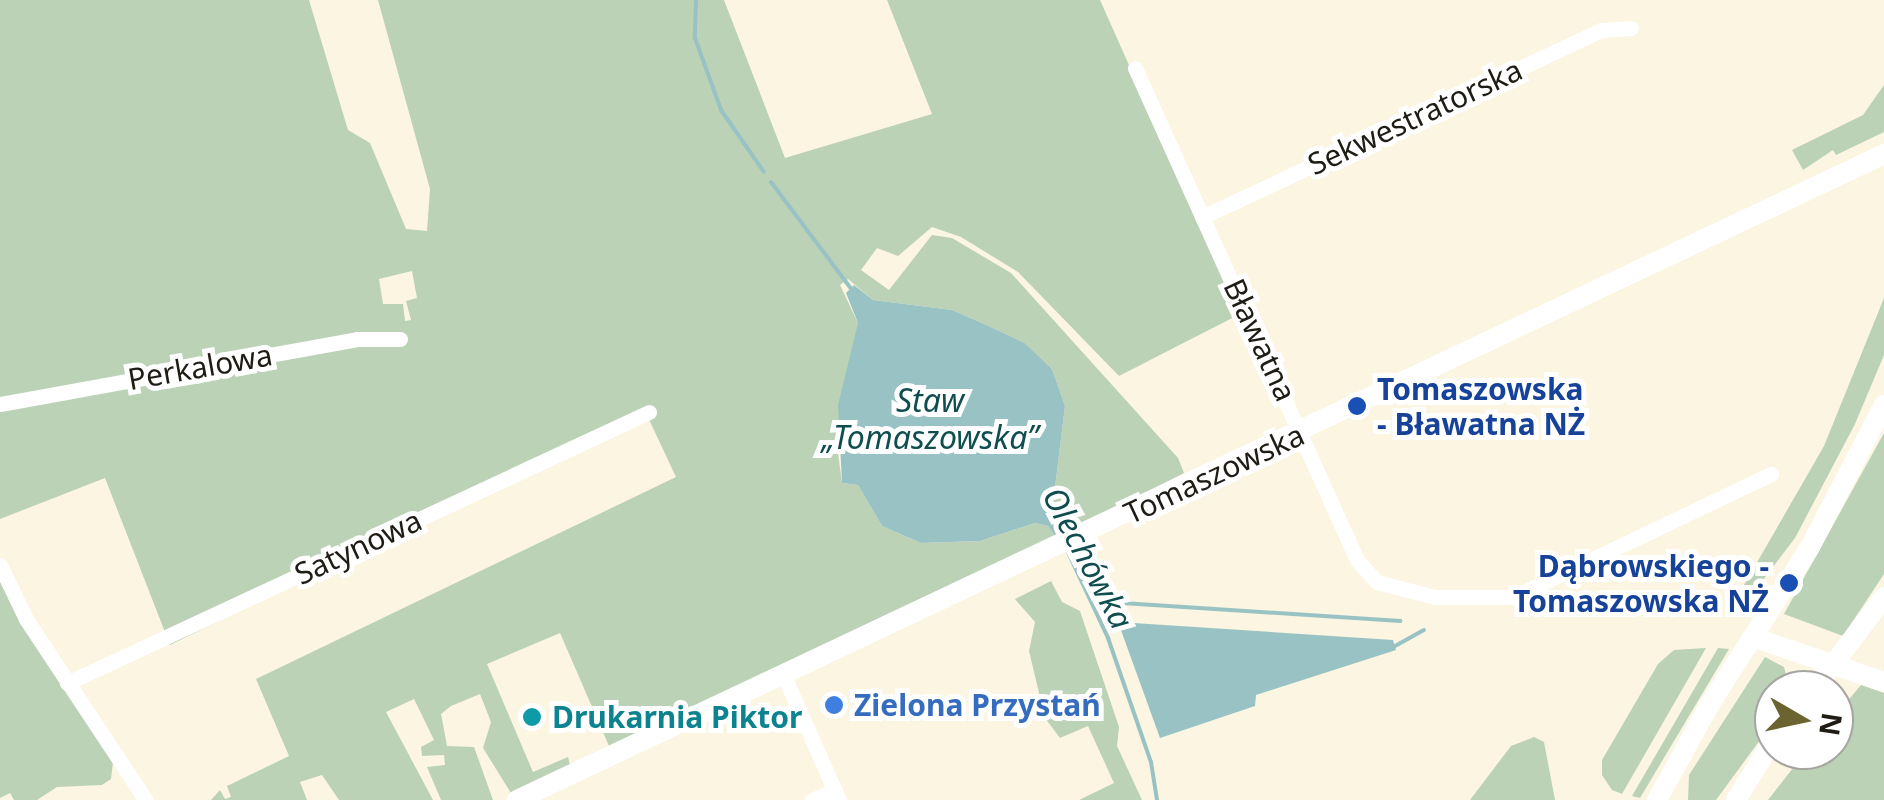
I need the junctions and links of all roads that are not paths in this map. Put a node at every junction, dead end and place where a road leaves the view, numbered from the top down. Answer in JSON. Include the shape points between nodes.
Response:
{"nodes":[{"id":1,"x":1631,"y":28,"type":"dead end"},
{"id":2,"x":1135,"y":68,"type":"dead end"},
{"id":3,"x":1884,"y":154,"type":"edge"},
{"id":4,"x":1884,"y":163,"type":"edge"},
{"id":5,"x":1855,"y":170,"type":"junction"},
{"id":6,"x":1202,"y":217,"type":"junction"},
{"id":7,"x":400,"y":339,"type":"dead end"},
{"id":8,"x":0,"y":404,"type":"edge"},
{"id":9,"x":1884,"y":405,"type":"edge"},
{"id":10,"x":649,"y":412,"type":"dead end"},
{"id":11,"x":1301,"y":432,"type":"junction"},
{"id":12,"x":1771,"y":474,"type":"dead end"},
{"id":13,"x":0,"y":565,"type":"edge"},
{"id":14,"x":1884,"y":596,"type":"edge"},
{"id":15,"x":1755,"y":638,"type":"junction"},
{"id":16,"x":1835,"y":664,"type":"junction"},
{"id":17,"x":1830,"y":670,"type":"edge"},
{"id":18,"x":784,"y":676,"type":"junction"},
{"id":19,"x":1884,"y":682,"type":"edge"},
{"id":20,"x":67,"y":683,"type":"junction"},
{"id":21,"x":1755,"y":770,"type":"edge"},
{"id":22,"x":837,"y":795,"type":"edge"},
{"id":23,"x":146,"y":800,"type":"edge"},
{"id":24,"x":517,"y":800,"type":"edge"},
{"id":25,"x":812,"y":800,"type":"edge"},
{"id":26,"x":1657,"y":800,"type":"edge"},
{"id":27,"x":1736,"y":800,"type":"edge"}],
"edges":[{"from":1,"to":6,"type":"street","name":"Sekwestratorska","via":[[1601,30]]},
{"from":2,"to":6,"type":"street","name":"Bławatna"},
{"from":3,"to":5,"type":"street","name":"Tomaszowska"},
{"from":4,"to":5,"type":"street","name":"Tomaszowska"},
{"from":5,"to":11,"type":"street","name":"Tomaszowska"},
{"from":6,"to":11,"type":"street","name":"Bławatna"},
{"from":7,"to":8,"type":"street","name":"Perkalowa","via":[[357,339]]},
{"from":9,"to":15,"type":"street","via":[[1837,501]]},
{"from":10,"to":20,"type":"street","name":"Satynowa"},
{"from":11,"to":12,"type":"street","name":"Bławatna","via":[[1357,560],[1378,582],[1435,598],[1522,594]]},
{"from":11,"to":18,"type":"street","name":"Tomaszowska"},
{"from":13,"to":20,"type":"street"},
{"from":14,"to":16,"type":"street"},
{"from":15,"to":16,"type":"street"},
{"from":15,"to":26,"type":"street"},
{"from":16,"to":17,"type":"street"},
{"from":16,"to":19,"type":"street"},
{"from":18,"to":22,"type":"street"},
{"from":18,"to":24,"type":"street","name":"Tomaszowska"},
{"from":20,"to":23,"type":"street"},
{"from":21,"to":27,"type":"street"},
{"from":22,"to":25,"type":"street"}]}
